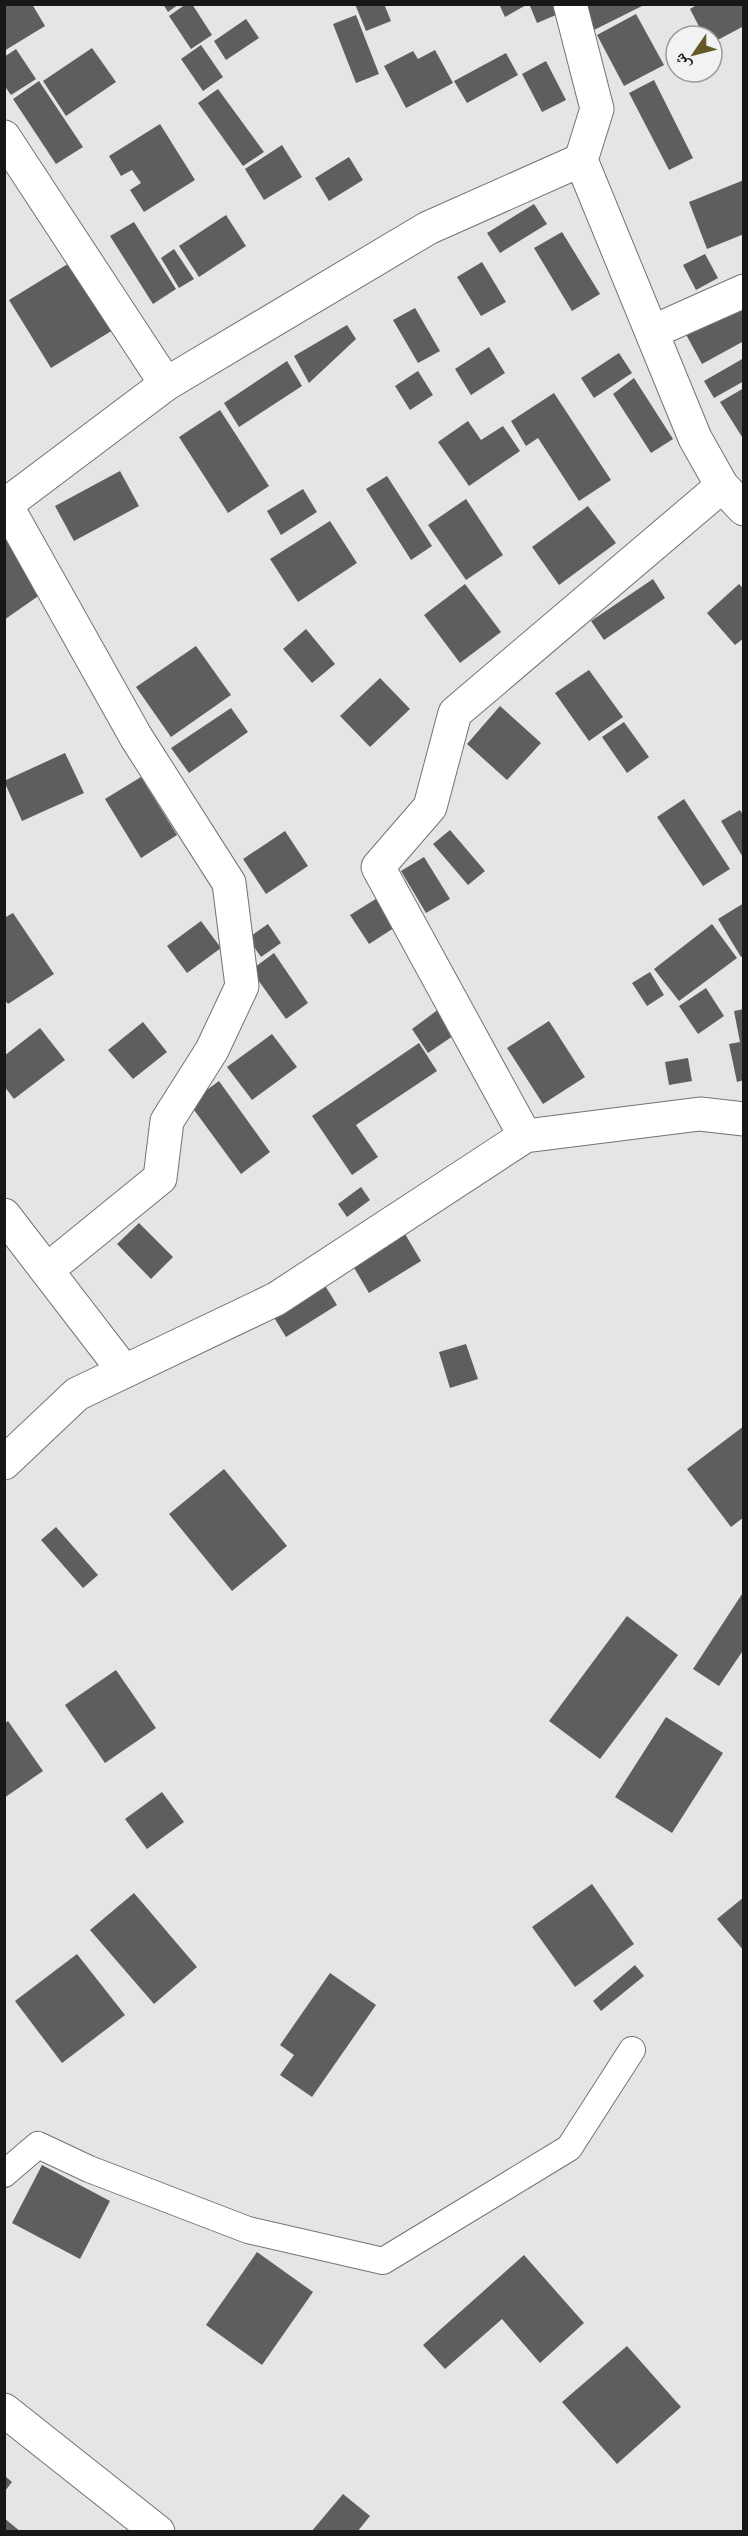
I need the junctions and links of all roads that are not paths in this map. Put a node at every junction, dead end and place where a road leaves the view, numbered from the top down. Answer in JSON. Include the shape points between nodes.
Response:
{"nodes":[{"id":1,"x":570,"y":4,"type":"edge"},
{"id":2,"x":4,"y":137,"type":"edge"},
{"id":3,"x":581,"y":160,"type":"junction"},
{"id":4,"x":744,"y":291,"type":"edge"},
{"id":5,"x":652,"y":332,"type":"junction"},
{"id":6,"x":166,"y":384,"type":"junction"},
{"id":7,"x":733,"y":498,"type":"edge"},
{"id":8,"x":5,"y":506,"type":"edge"},
{"id":9,"x":744,"y":1119,"type":"edge"},
{"id":10,"x":525,"y":1136,"type":"junction"},
{"id":11,"x":4,"y":1215,"type":"edge"},
{"id":12,"x":47,"y":1270,"type":"junction"},
{"id":13,"x":124,"y":1371,"type":"junction"},
{"id":14,"x":4,"y":1463,"type":"edge"},
{"id":15,"x":632,"y":2050,"type":"dead end"},
{"id":16,"x":4,"y":2174,"type":"edge"},
{"id":17,"x":4,"y":2410,"type":"edge"},
{"id":18,"x":158,"y":2532,"type":"edge"}],
"edges":[{"from":1,"to":3,"type":"street","via":[[597,109]]},
{"from":2,"to":6,"type":"street"},
{"from":3,"to":5,"type":"street"},
{"from":3,"to":6,"type":"street","via":[[428,228]]},
{"from":4,"to":5,"type":"street"},
{"from":5,"to":7,"type":"street","via":[[695,438]]},
{"from":6,"to":8,"type":"street"},
{"from":7,"to":10,"type":"street","via":[[455,713],[430,807],[378,867]]},
{"from":8,"to":12,"type":"street","via":[[136,737],[229,883],[242,986],[212,1050],[167,1121],[160,1178]]},
{"from":9,"to":10,"type":"street","via":[[700,1114]]},
{"from":10,"to":13,"type":"street","via":[[276,1299]]},
{"from":11,"to":12,"type":"street"},
{"from":12,"to":13,"type":"street"},
{"from":13,"to":14,"type":"street","via":[[77,1394]]},
{"from":15,"to":16,"type":"lane","via":[[569,2148],[383,2261],[248,2230],[89,2169],[38,2145]]},
{"from":17,"to":18,"type":"street"}]}
